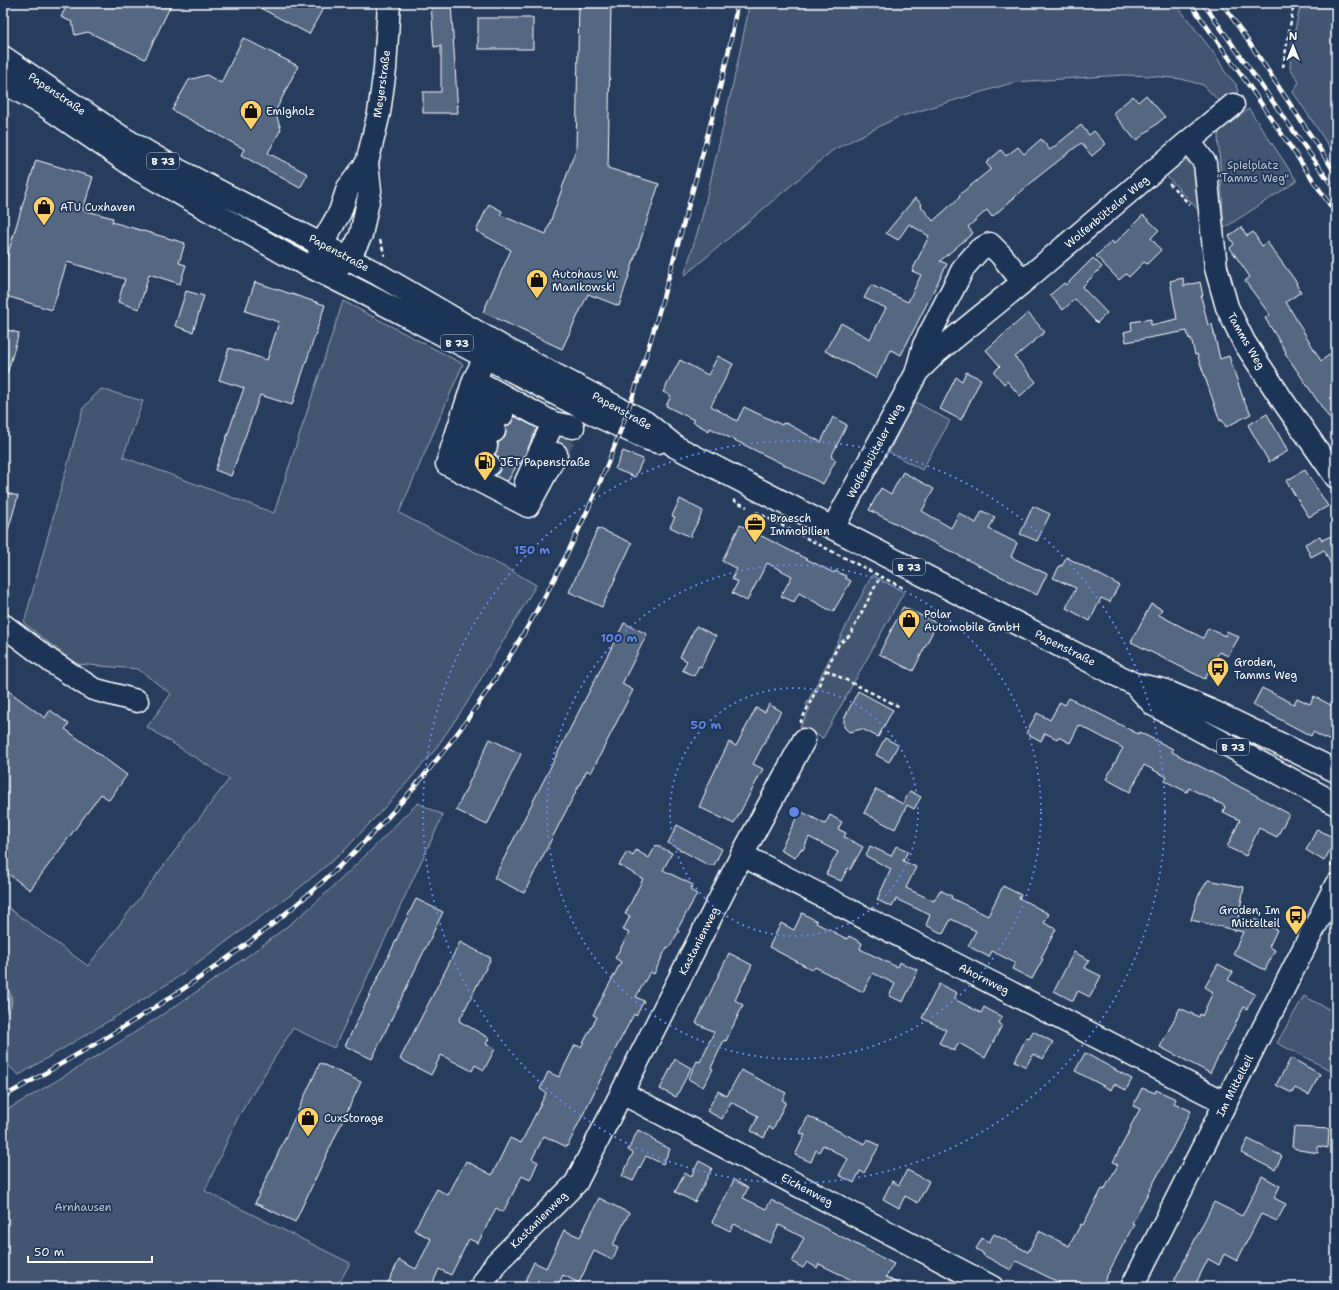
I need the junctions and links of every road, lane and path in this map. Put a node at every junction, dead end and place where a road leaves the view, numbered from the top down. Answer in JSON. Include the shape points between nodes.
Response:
{"nodes":[{"id":1,"x":389,"y":3,"type":"edge"},
{"id":2,"x":1294,"y":3,"type":"edge"},
{"id":3,"x":3,"y":58,"type":"edge"},
{"id":4,"x":1283,"y":67,"type":"dead end"},
{"id":5,"x":3,"y":82,"type":"edge"},
{"id":6,"x":1233,"y":105,"type":"dead end"},
{"id":7,"x":1189,"y":141,"type":"junction"},
{"id":8,"x":367,"y":163,"type":"junction"},
{"id":9,"x":1156,"y":170,"type":"junction"},
{"id":10,"x":1212,"y":227,"type":"junction"},
{"id":11,"x":322,"y":244,"type":"junction"},
{"id":12,"x":349,"y":258,"type":"junction"},
{"id":13,"x":325,"y":274,"type":"junction"},
{"id":14,"x":1023,"y":282,"type":"junction"},
{"id":15,"x":485,"y":358,"type":"junction"},
{"id":16,"x":916,"y":374,"type":"junction"},
{"id":17,"x":590,"y":411,"type":"junction"},
{"id":18,"x":463,"y":413,"type":"junction"},
{"id":19,"x":561,"y":435,"type":"junction"},
{"id":20,"x":676,"y":447,"type":"junction"},
{"id":21,"x":1336,"y":478,"type":"edge"},
{"id":22,"x":518,"y":486,"type":"junction"},
{"id":23,"x":730,"y":498,"type":"dead end"},
{"id":24,"x":833,"y":528,"type":"junction"},
{"id":25,"x":880,"y":577,"type":"junction"},
{"id":26,"x":908,"y":591,"type":"dead end"},
{"id":27,"x":3,"y":625,"type":"edge"},
{"id":28,"x":826,"y":670,"type":"junction"},
{"id":29,"x":1134,"y":684,"type":"junction"},
{"id":30,"x":137,"y":701,"type":"dead end"},
{"id":31,"x":900,"y":707,"type":"dead end"},
{"id":32,"x":804,"y":740,"type":"joint"},
{"id":33,"x":1336,"y":771,"type":"edge"},
{"id":34,"x":1336,"y":804,"type":"edge"},
{"id":35,"x":742,"y":856,"type":"junction"},
{"id":36,"x":1336,"y":885,"type":"edge"},
{"id":37,"x":622,"y":1093,"type":"junction"},
{"id":38,"x":1226,"y":1103,"type":"junction"},
{"id":39,"x":481,"y":1287,"type":"edge"},
{"id":40,"x":992,"y":1287,"type":"edge"},
{"id":41,"x":1132,"y":1287,"type":"edge"}],
"edges":[{"from":1,"to":8,"type":"street","name":"Meyerstraße","via":[[384,77]]},
{"from":2,"to":4,"type":"path"},
{"from":3,"to":11,"type":"street","name":"Papenstraße","number":"B 73","via":[[130,142],[178,170]]},
{"from":5,"to":13,"type":"street","name":"Papenstraße","number":"B 73","via":[[41,103],[140,170]]},
{"from":6,"to":7,"type":"street","name":"Wolfenbütteler Weg"},
{"from":7,"to":9,"type":"street","name":"Wolfenbütteler Weg"},
{"from":7,"to":10,"type":"street","name":"Tamms Weg","via":[[1206,163]]},
{"from":8,"to":11,"type":"street","name":"Meyerstraße","via":[[348,188],[340,212]]},
{"from":8,"to":12,"type":"street","name":"Meyerstraße","via":[[370,191],[361,235]]},
{"from":9,"to":10,"type":"path"},
{"from":9,"to":14,"type":"street","name":"Wolfenbütteler Weg"},
{"from":10,"to":21,"type":"street","name":"Tamms Weg","via":[[1216,268],[1230,314],[1244,342]]},
{"from":11,"to":12,"type":"street","name":"Papenstraße","number":"B 73"},
{"from":11,"to":13,"type":"street","name":"Meyerstraße","via":[[319,253]]},
{"from":12,"to":13,"type":"street","name":"Meyerstraße"},
{"from":12,"to":20,"type":"street","name":"Papenstraße","number":"B 73","via":[[506,349],[645,422]]},
{"from":13,"to":15,"type":"street","name":"Papenstraße","number":"B 73"},
{"from":14,"to":16,"type":"street","name":"Wolfenbütteler Weg","via":[[937,352]]},
{"from":14,"to":16,"type":"street","name":"Wolfenbütteler Weg","via":[[990,244],[979,250],[964,267],[924,345]]},
{"from":15,"to":17,"type":"street","name":"Papenstraße","number":"B 73"},
{"from":15,"to":18,"type":"street"},
{"from":16,"to":24,"type":"street","name":"Wolfenbütteler Weg"},
{"from":17,"to":19,"type":"street"},
{"from":17,"to":20,"type":"street","name":"Papenstraße","number":"B 73","via":[[621,428]]},
{"from":18,"to":18,"type":"street","via":[[493,436]]},
{"from":18,"to":19,"type":"street"},
{"from":18,"to":22,"type":"street","via":[[447,464]]},
{"from":19,"to":22,"type":"street"},
{"from":19,"to":22,"type":"street","via":[[528,506]]},
{"from":20,"to":24,"type":"street","name":"Papenstraße","number":"B 73"},
{"from":23,"to":25,"type":"path"},
{"from":24,"to":29,"type":"street","name":"Papenstraße","number":"B 73"},
{"from":25,"to":26,"type":"path"},
{"from":25,"to":28,"type":"path","via":[[850,635],[839,644]]},
{"from":27,"to":30,"type":"street","via":[[93,689]]},
{"from":28,"to":31,"type":"path"},
{"from":28,"to":32,"type":"path","via":[[799,725]]},
{"from":29,"to":33,"type":"street","name":"Papenstraße","number":"B 73","via":[[1163,690]]},
{"from":29,"to":34,"type":"street","name":"Papenstraße","number":"B 73","via":[[1154,705]]},
{"from":32,"to":35,"type":"street","name":"Kastanienweg"},
{"from":35,"to":37,"type":"street","name":"Kastanienweg"},
{"from":35,"to":38,"type":"street","name":"Ahornweg"},
{"from":36,"to":38,"type":"street","name":"Im Mittelteil"},
{"from":37,"to":39,"type":"street","name":"Kastanienweg","via":[[576,1182],[496,1263]]},
{"from":37,"to":40,"type":"street","name":"Eichenweg"},
{"from":38,"to":41,"type":"street","name":"Im Mittelteil"}]}
